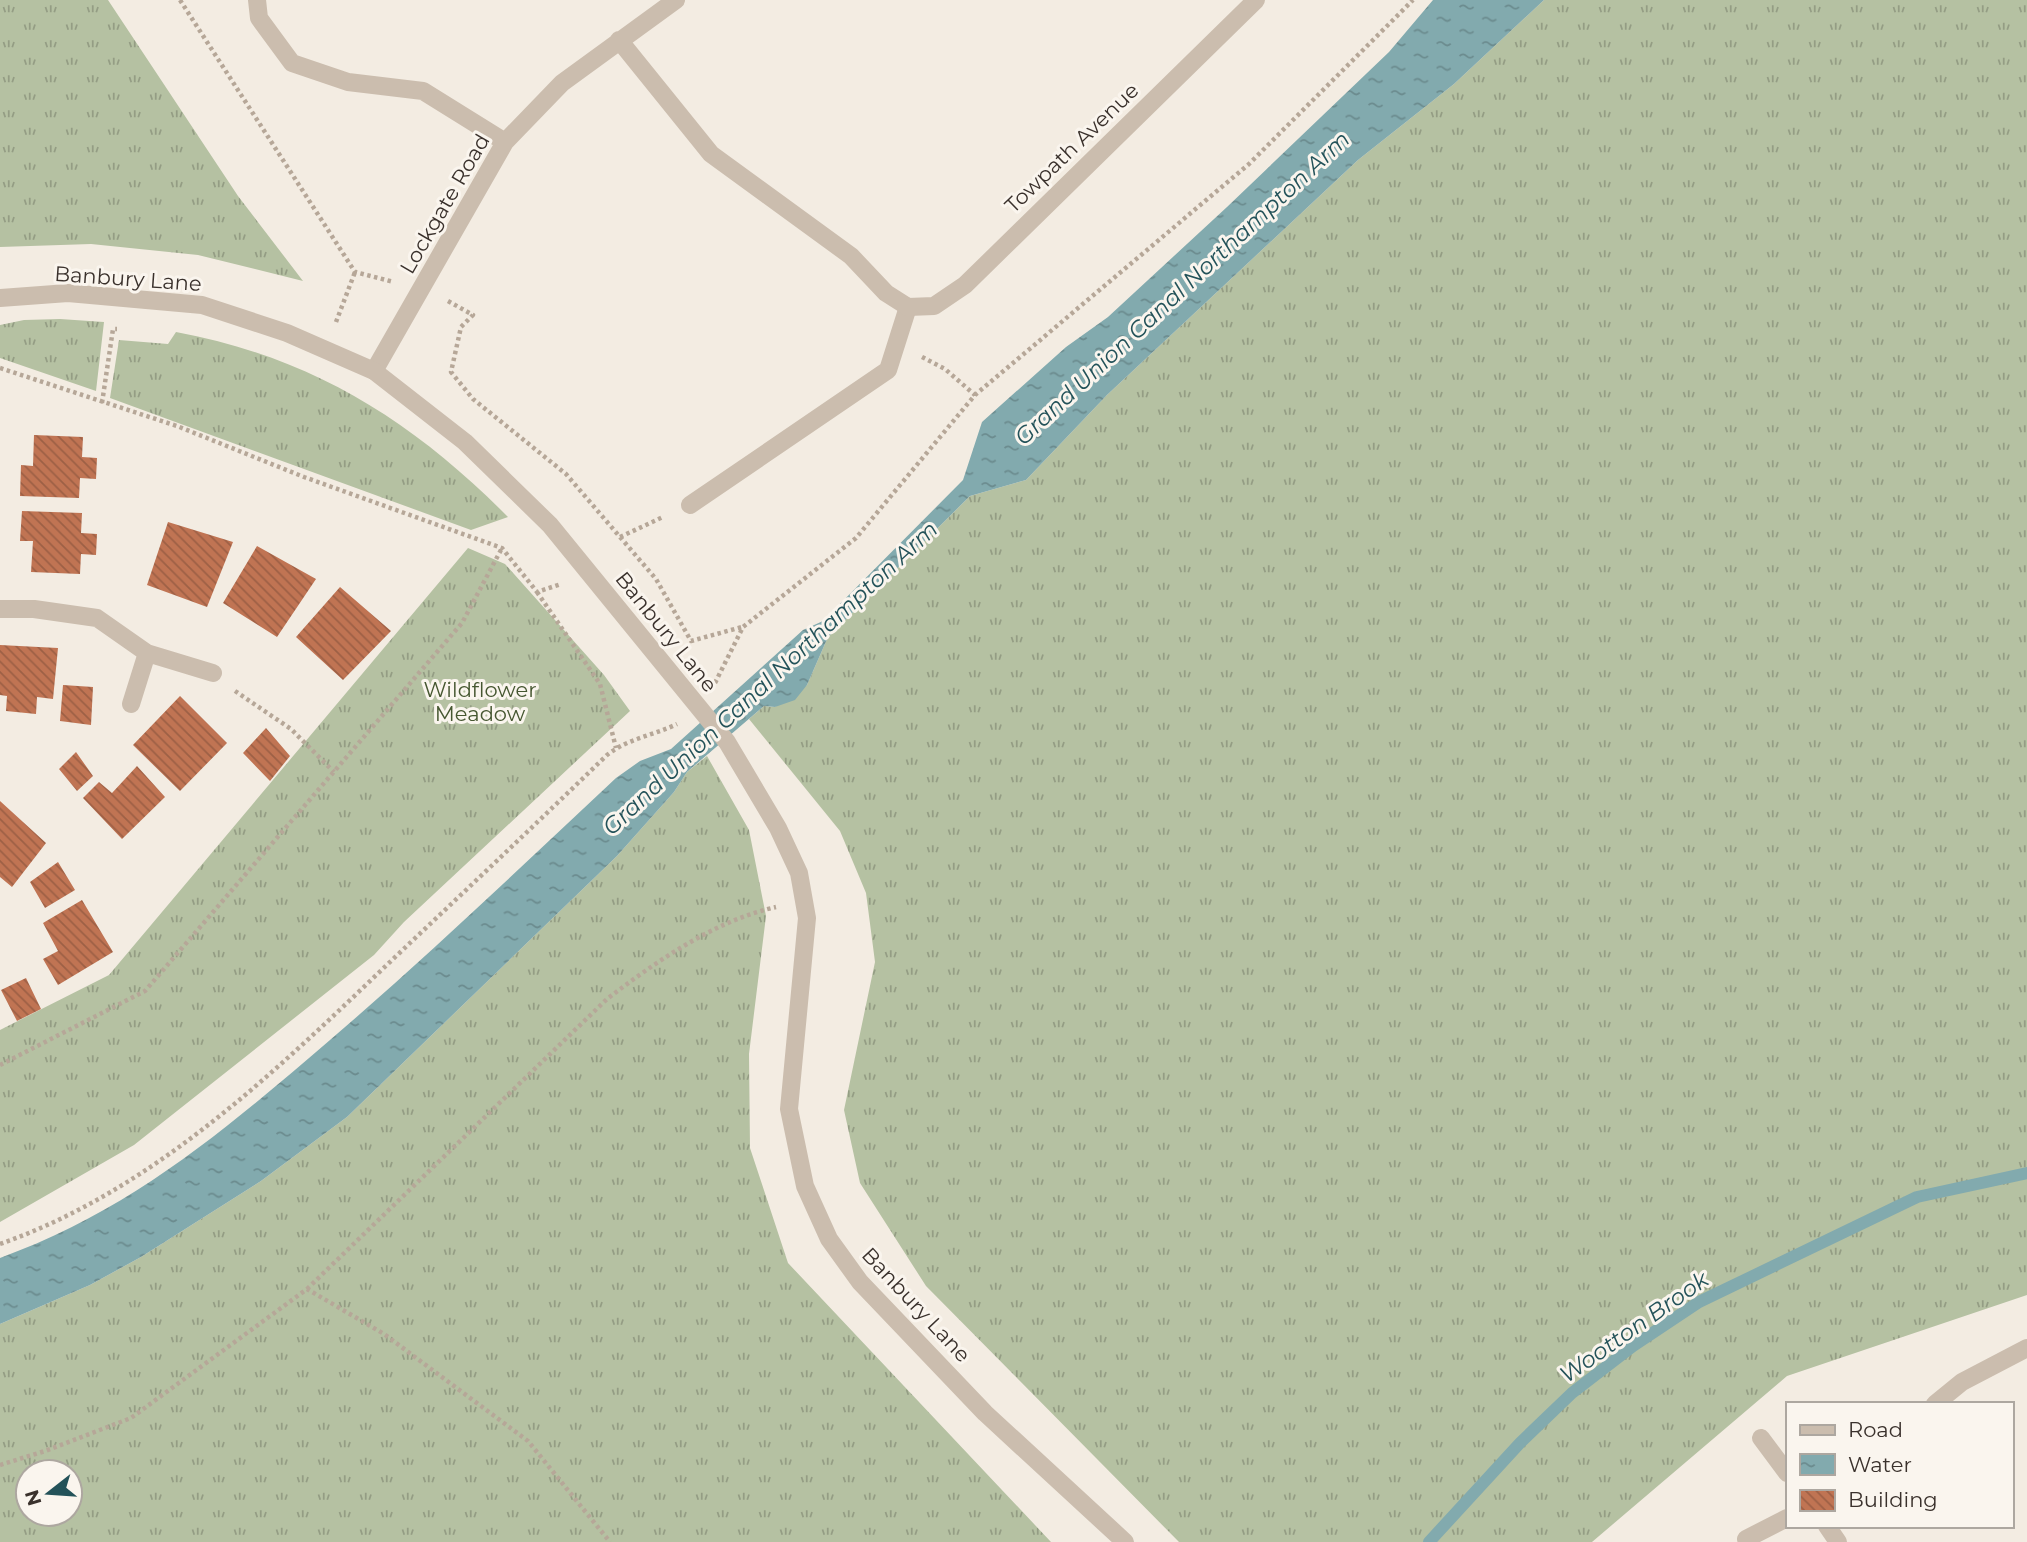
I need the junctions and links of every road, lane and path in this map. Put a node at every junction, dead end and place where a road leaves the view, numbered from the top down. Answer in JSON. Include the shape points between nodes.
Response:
{"nodes":[{"id":1,"x":180,"y":0,"type":"edge"},
{"id":2,"x":257,"y":0,"type":"edge"},
{"id":3,"x":676,"y":0,"type":"edge"},
{"id":4,"x":1256,"y":0,"type":"edge"},
{"id":5,"x":1413,"y":0,"type":"edge"},
{"id":6,"x":619,"y":40,"type":"junction"},
{"id":7,"x":505,"y":142,"type":"junction"},
{"id":8,"x":355,"y":272,"type":"junction"},
{"id":9,"x":423,"y":289,"type":"junction"},
{"id":10,"x":0,"y":298,"type":"edge"},
{"id":11,"x":908,"y":307,"type":"junction"},
{"id":12,"x":125,"y":330,"type":"dead end"},
{"id":13,"x":897,"y":344,"type":"junction"},
{"id":14,"x":324,"y":349,"type":"junction"},
{"id":15,"x":0,"y":368,"type":"edge"},
{"id":16,"x":374,"y":370,"type":"junction"},
{"id":17,"x":975,"y":395,"type":"junction"},
{"id":18,"x":102,"y":403,"type":"junction"},
{"id":19,"x":690,"y":505,"type":"joint"},
{"id":20,"x":620,"y":537,"type":"junction"},
{"id":21,"x":502,"y":548,"type":"junction"},
{"id":22,"x":589,"y":574,"type":"junction"},
{"id":23,"x":537,"y":592,"type":"junction"},
{"id":24,"x":0,"y":609,"type":"edge"},
{"id":25,"x":743,"y":627,"type":"junction"},
{"id":26,"x":147,"y":653,"type":"junction"},
{"id":27,"x":213,"y":673,"type":"dead end"},
{"id":28,"x":233,"y":689,"type":"dead end"},
{"id":29,"x":712,"y":689,"type":"dead end"},
{"id":30,"x":131,"y":704,"type":"dead end"},
{"id":31,"x":683,"y":720,"type":"dead end"},
{"id":32,"x":616,"y":748,"type":"junction"},
{"id":33,"x":334,"y":772,"type":"junction"},
{"id":34,"x":804,"y":900,"type":"junction"},
{"id":35,"x":0,"y":1065,"type":"edge"},
{"id":36,"x":0,"y":1244,"type":"edge"},
{"id":37,"x":307,"y":1289,"type":"junction"},
{"id":38,"x":2027,"y":1348,"type":"edge"},
{"id":39,"x":1938,"y":1402,"type":"edge"},
{"id":40,"x":1761,"y":1438,"type":"dead end"},
{"id":41,"x":0,"y":1465,"type":"edge"},
{"id":42,"x":1786,"y":1472,"type":"edge"},
{"id":43,"x":1786,"y":1519,"type":"edge"},
{"id":44,"x":1746,"y":1539,"type":"dead end"},
{"id":45,"x":610,"y":1542,"type":"edge"},
{"id":46,"x":1125,"y":1542,"type":"edge"}],
"edges":[{"from":1,"to":8,"type":"path"},
{"from":2,"to":7,"type":"street","via":[[260,18],[292,63],[348,82],[423,91]]},
{"from":3,"to":6,"type":"street","name":"Lockgate Road"},
{"from":4,"to":11,"type":"street","name":"Towpath Avenue","via":[[965,285],[934,306]]},
{"from":5,"to":17,"type":"path","via":[[1250,164]]},
{"from":6,"to":7,"type":"street","name":"Lockgate Road","via":[[562,83]]},
{"from":6,"to":11,"type":"street","via":[[711,154],[851,256],[886,293]]},
{"from":7,"to":9,"type":"street","name":"Lockgate Road"},
{"from":8,"to":9,"type":"path"},
{"from":8,"to":14,"type":"path"},
{"from":9,"to":16,"type":"street","name":"Lockgate Road"},
{"from":9,"to":20,"type":"path","via":[[473,314],[461,327],[452,372],[474,399],[566,474]]},
{"from":10,"to":14,"type":"street","name":"Banbury Lane","via":[[68,293],[202,305]]},
{"from":11,"to":13,"type":"street"},
{"from":12,"to":18,"type":"path","via":[[113,329]]},
{"from":13,"to":17,"type":"path","via":[[945,369]]},
{"from":13,"to":19,"type":"street","via":[[888,370]]},
{"from":14,"to":16,"type":"street","name":"Banbury Lane"},
{"from":15,"to":18,"type":"path"},
{"from":16,"to":22,"type":"street","name":"Banbury Lane","via":[[510,484]]},
{"from":17,"to":25,"type":"path","via":[[856,538]]},
{"from":18,"to":21,"type":"path","via":[[177,426]]},
{"from":19,"to":20,"type":"path"},
{"from":20,"to":25,"type":"path","via":[[656,579],[691,641]]},
{"from":21,"to":23,"type":"path"},
{"from":21,"to":33,"type":"path","via":[[463,623]]},
{"from":22,"to":23,"type":"path"},
{"from":22,"to":34,"type":"street","name":"Banbury Lane","via":[[727,742],[778,828],[799,873]]},
{"from":23,"to":32,"type":"path","via":[[600,684]]},
{"from":24,"to":26,"type":"street","via":[[97,618]]},
{"from":25,"to":29,"type":"path"},
{"from":26,"to":27,"type":"street"},
{"from":26,"to":30,"type":"street"},
{"from":28,"to":33,"type":"path","via":[[291,729]]},
{"from":31,"to":32,"type":"path"},
{"from":32,"to":36,"type":"path","via":[[323,1026],[237,1101],[145,1171],[88,1207]]},
{"from":33,"to":35,"type":"path","via":[[145,991]]},
{"from":34,"to":37,"type":"path","via":[[748,913],[656,962],[607,999]]},
{"from":34,"to":46,"type":"street","name":"Banbury Lane","via":[[805,955],[789,1109],[806,1186],[829,1239],[860,1282],[985,1413]]},
{"from":37,"to":41,"type":"path","via":[[131,1419]]},
{"from":37,"to":45,"type":"path","via":[[384,1334],[528,1441]]},
{"from":38,"to":39,"type":"street","via":[[1962,1382]]},
{"from":40,"to":42,"type":"street"},
{"from":43,"to":44,"type":"street"}]}
